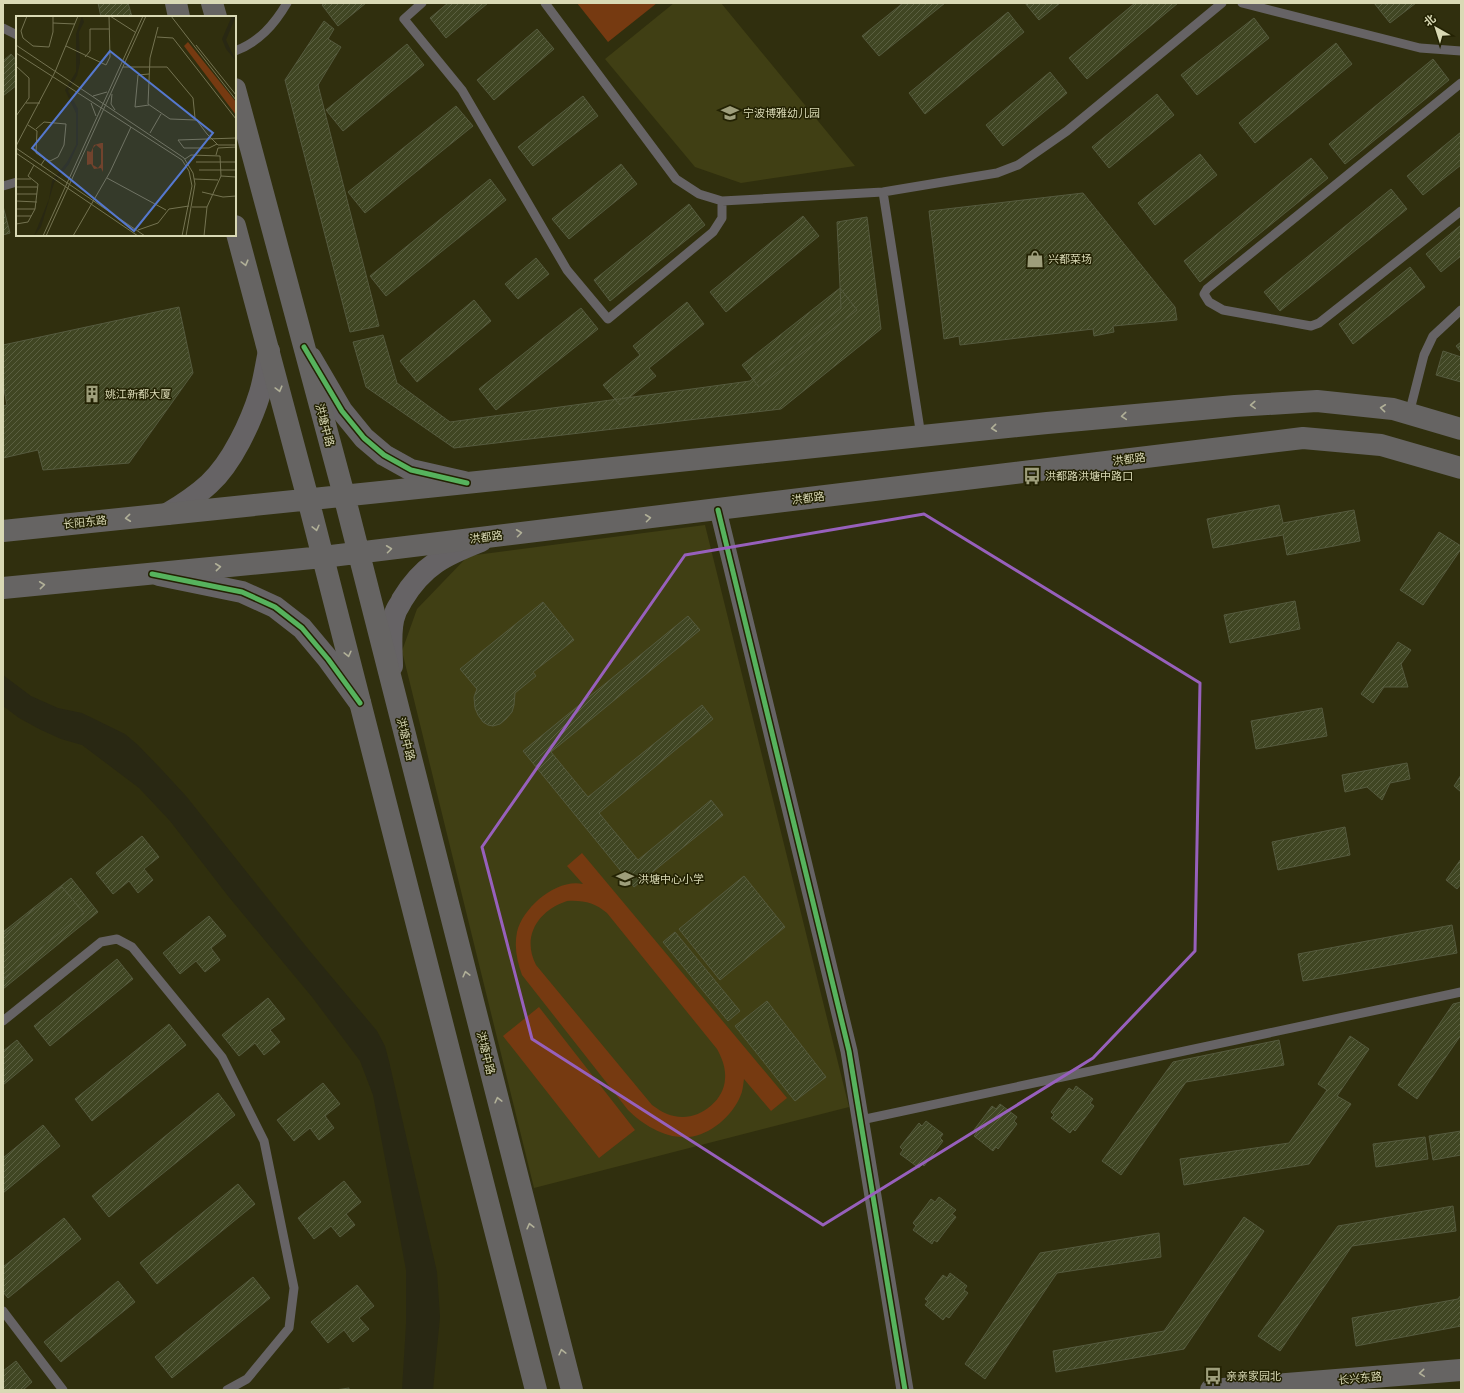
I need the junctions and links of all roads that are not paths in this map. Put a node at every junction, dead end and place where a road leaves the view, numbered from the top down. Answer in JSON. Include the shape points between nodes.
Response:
{"nodes":[{"id":1,"x":176,"y":3,"type":"edge"},
{"id":2,"x":212,"y":3,"type":"edge"},
{"id":3,"x":287,"y":3,"type":"edge"},
{"id":4,"x":422,"y":3,"type":"edge"},
{"id":5,"x":545,"y":3,"type":"edge"},
{"id":6,"x":1222,"y":3,"type":"edge"},
{"id":7,"x":1242,"y":3,"type":"edge"},
{"id":8,"x":179,"y":16,"type":"edge"},
{"id":9,"x":216,"y":16,"type":"edge"},
{"id":10,"x":3,"y":28,"type":"edge"},
{"id":11,"x":16,"y":34,"type":"edge"},
{"id":12,"x":236,"y":50,"type":"edge"},
{"id":13,"x":1461,"y":51,"type":"edge"},
{"id":14,"x":1461,"y":83,"type":"edge"},
{"id":15,"x":236,"y":93,"type":"edge"},
{"id":16,"x":16,"y":182,"type":"edge"},
{"id":17,"x":3,"y":186,"type":"edge"},
{"id":18,"x":883,"y":192,"type":"junction"},
{"id":19,"x":722,"y":201,"type":"junction"},
{"id":20,"x":1461,"y":211,"type":"edge"},
{"id":21,"x":236,"y":230,"type":"edge"},
{"id":22,"x":1461,"y":310,"type":"edge"},
{"id":23,"x":304,"y":347,"type":"junction"},
{"id":24,"x":268,"y":351,"type":"junction"},
{"id":25,"x":1409,"y":414,"type":"junction"},
{"id":26,"x":1461,"y":429,"type":"edge"},
{"id":27,"x":922,"y":436,"type":"junction"},
{"id":28,"x":1461,"y":468,"type":"edge"},
{"id":29,"x":467,"y":483,"type":"junction"},
{"id":30,"x":344,"y":495,"type":"junction"},
{"id":31,"x":308,"y":499,"type":"junction"},
{"id":32,"x":718,"y":510,"type":"junction"},
{"id":33,"x":167,"y":514,"type":"junction"},
{"id":34,"x":3,"y":530,"type":"edge"},
{"id":35,"x":491,"y":537,"type":"junction"},
{"id":36,"x":358,"y":553,"type":"junction"},
{"id":37,"x":323,"y":557,"type":"junction"},
{"id":38,"x":152,"y":574,"type":"junction"},
{"id":39,"x":3,"y":588,"type":"edge"},
{"id":40,"x":394,"y":691,"type":"junction"},
{"id":41,"x":360,"y":703,"type":"junction"},
{"id":42,"x":1461,"y":992,"type":"edge"},
{"id":43,"x":3,"y":1021,"type":"edge"},
{"id":44,"x":861,"y":1120,"type":"junction"},
{"id":45,"x":3,"y":1311,"type":"edge"},
{"id":46,"x":1461,"y":1370,"type":"edge"},
{"id":47,"x":63,"y":1390,"type":"edge"},
{"id":48,"x":227,"y":1390,"type":"edge"},
{"id":49,"x":536,"y":1390,"type":"edge"},
{"id":50,"x":572,"y":1390,"type":"edge"},
{"id":51,"x":906,"y":1390,"type":"edge"},
{"id":52,"x":1211,"y":1390,"type":"edge"}],
"edges":[{"from":1,"to":8,"type":"main road"},
{"from":2,"to":9,"type":"main road"},
{"from":3,"to":12,"type":"lane","via":[[269,29],[257,40]]},
{"from":4,"to":19,"type":"lane","via":[[404,18],[462,90],[568,270],[608,319],[713,232],[722,218]]},
{"from":5,"to":19,"type":"lane","via":[[676,179],[699,194]]},
{"from":6,"to":18,"type":"lane","via":[[1067,131],[1018,165],[997,173]]},
{"from":7,"to":13,"type":"lane","via":[[1420,48]]},
{"from":10,"to":11,"type":"lane"},
{"from":14,"to":20,"type":"lane","via":[[1204,294],[1209,302],[1223,310],[1311,326],[1319,323]]},
{"from":15,"to":23,"type":"main road","name":"洪塘中路"},
{"from":16,"to":17,"type":"lane"},
{"from":18,"to":19,"type":"lane"},
{"from":18,"to":27,"type":"lane"},
{"from":21,"to":24,"type":"main road","one_way":true},
{"from":22,"to":25,"type":"lane","via":[[1433,336],[1424,355]]},
{"from":23,"to":29,"type":"street","via":[[342,410],[364,438],[384,455],[411,470]]},
{"from":23,"to":30,"type":"main road","name":"洪塘中路"},
{"from":24,"to":31,"type":"main road","one_way":true},
{"from":24,"to":33,"type":"street","via":[[260,393],[230,458],[210,483]]},
{"from":25,"to":26,"type":"main road"},
{"from":25,"to":27,"type":"main road","one_way":true,"via":[[1392,409],[1317,401],[1235,406]]},
{"from":27,"to":29,"type":"main road"},
{"from":28,"to":32,"type":"main road","name":"洪都路","via":[[1381,445],[1303,438]]},
{"from":29,"to":30,"type":"main road"},
{"from":30,"to":31,"type":"main road"},
{"from":30,"to":36,"type":"main road","name":"洪塘中路"},
{"from":31,"to":33,"type":"main road"},
{"from":31,"to":37,"type":"main road","one_way":true},
{"from":35,"to":32,"type":"main road","name":"洪都路","one_way":true},
{"from":32,"to":44,"type":"street","via":[[849,1051]]},
{"from":33,"to":34,"type":"main road","name":"长阳东路","one_way":true},
{"from":36,"to":35,"type":"main road","name":"洪都路","one_way":true},
{"from":35,"to":40,"type":"street","via":[[437,561],[421,574],[408,591],[394,614],[391,638]]},
{"from":36,"to":37,"type":"main road","name":"洪都路"},
{"from":36,"to":40,"type":"main road","name":"洪塘中路"},
{"from":38,"to":37,"type":"main road","name":"洪都路","one_way":true},
{"from":37,"to":41,"type":"main road","one_way":true},
{"from":39,"to":38,"type":"main road","one_way":true},
{"from":38,"to":41,"type":"street","via":[[242,592],[275,607],[302,628]]},
{"from":50,"to":40,"type":"main road","name":"洪塘中路","one_way":true},
{"from":41,"to":49,"type":"main road"},
{"from":42,"to":44,"type":"lane"},
{"from":43,"to":48,"type":"lane","via":[[101,942],[117,939],[132,947],[222,1057],[264,1141],[294,1288],[289,1328],[247,1380]]},
{"from":44,"to":51,"type":"street"},
{"from":45,"to":47,"type":"lane"},
{"from":46,"to":52,"type":"main road","name":"长兴东路","one_way":true}]}
